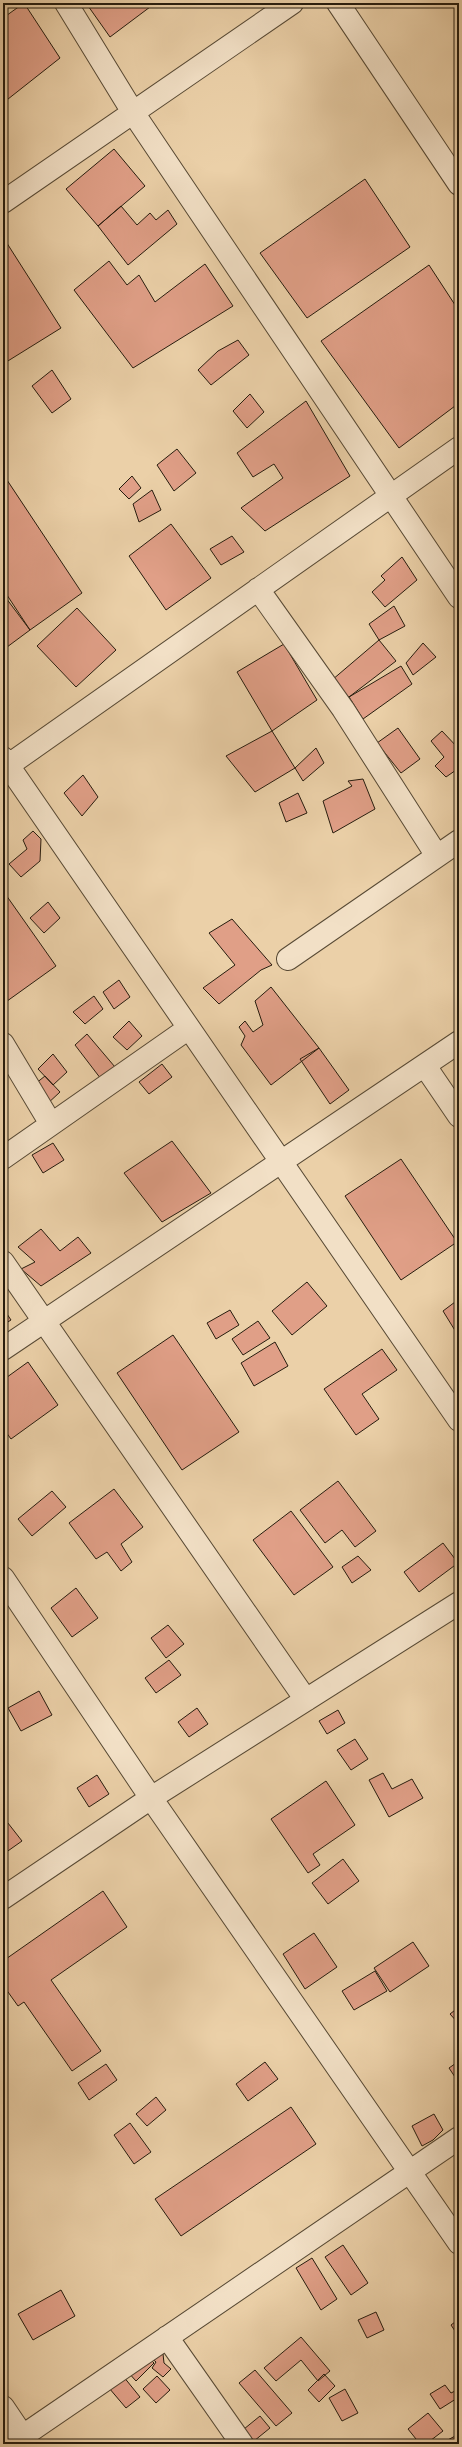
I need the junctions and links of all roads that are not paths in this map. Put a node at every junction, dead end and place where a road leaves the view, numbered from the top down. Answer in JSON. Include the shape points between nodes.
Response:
{"nodes":[{"id":1,"x":66,"y":3,"type":"edge"},
{"id":2,"x":292,"y":3,"type":"edge"},
{"id":3,"x":338,"y":3,"type":"edge"},
{"id":4,"x":134,"y":114,"type":"junction"},
{"id":5,"x":459,"y":184,"type":"edge"},
{"id":6,"x":3,"y":202,"type":"edge"},
{"id":7,"x":459,"y":448,"type":"edge"},
{"id":8,"x":389,"y":496,"type":"junction"},
{"id":9,"x":258,"y":589,"type":"junction"},
{"id":10,"x":459,"y":597,"type":"edge"},
{"id":11,"x":5,"y":764,"type":"edge"},
{"id":12,"x":459,"y":841,"type":"edge"},
{"id":13,"x":437,"y":856,"type":"junction"},
{"id":14,"x":288,"y":959,"type":"dead end"},
{"id":15,"x":189,"y":1028,"type":"junction"},
{"id":16,"x":459,"y":1042,"type":"edge"},
{"id":17,"x":3,"y":1044,"type":"edge"},
{"id":18,"x":425,"y":1066,"type":"junction"},
{"id":19,"x":459,"y":1116,"type":"edge"},
{"id":20,"x":51,"y":1124,"type":"junction"},
{"id":21,"x":3,"y":1158,"type":"edge"},
{"id":22,"x":282,"y":1163,"type":"junction"},
{"id":23,"x":3,"y":1262,"type":"edge"},
{"id":24,"x":44,"y":1322,"type":"junction"},
{"id":25,"x":3,"y":1350,"type":"edge"},
{"id":26,"x":459,"y":1420,"type":"edge"},
{"id":27,"x":3,"y":1578,"type":"edge"},
{"id":28,"x":459,"y":1603,"type":"edge"},
{"id":29,"x":306,"y":1700,"type":"junction"},
{"id":30,"x":151,"y":1798,"type":"junction"},
{"id":31,"x":3,"y":1898,"type":"edge"},
{"id":32,"x":459,"y":2138,"type":"edge"},
{"id":33,"x":409,"y":2171,"type":"junction"},
{"id":34,"x":459,"y":2243,"type":"edge"},
{"id":35,"x":167,"y":2337,"type":"junction"},
{"id":36,"x":3,"y":2407,"type":"edge"},
{"id":37,"x":21,"y":2441,"type":"edge"},
{"id":38,"x":242,"y":2444,"type":"edge"}],
"edges":[{"from":1,"to":4,"type":"street"},
{"from":2,"to":4,"type":"street"},
{"from":3,"to":5,"type":"street"},
{"from":4,"to":6,"type":"street"},
{"from":4,"to":8,"type":"street","via":[[276,323]]},
{"from":7,"to":8,"type":"street"},
{"from":8,"to":9,"type":"street"},
{"from":8,"to":10,"type":"street"},
{"from":9,"to":11,"type":"street"},
{"from":9,"to":13,"type":"street","via":[[343,709]]},
{"from":11,"to":15,"type":"street"},
{"from":12,"to":13,"type":"street"},
{"from":13,"to":14,"type":"street"},
{"from":15,"to":20,"type":"street"},
{"from":15,"to":22,"type":"street"},
{"from":16,"to":18,"type":"street"},
{"from":17,"to":20,"type":"street","via":[[17,1072]]},
{"from":18,"to":19,"type":"street"},
{"from":18,"to":22,"type":"street"},
{"from":20,"to":21,"type":"street"},
{"from":22,"to":24,"type":"street"},
{"from":22,"to":26,"type":"street"},
{"from":23,"to":24,"type":"street"},
{"from":24,"to":25,"type":"street"},
{"from":24,"to":29,"type":"street"},
{"from":27,"to":30,"type":"street"},
{"from":28,"to":29,"type":"street"},
{"from":29,"to":30,"type":"street"},
{"from":30,"to":31,"type":"street"},
{"from":30,"to":33,"type":"street"},
{"from":32,"to":33,"type":"street"},
{"from":33,"to":34,"type":"street"},
{"from":33,"to":35,"type":"street"},
{"from":35,"to":37,"type":"street"},
{"from":35,"to":38,"type":"street"},
{"from":36,"to":37,"type":"street"}]}
